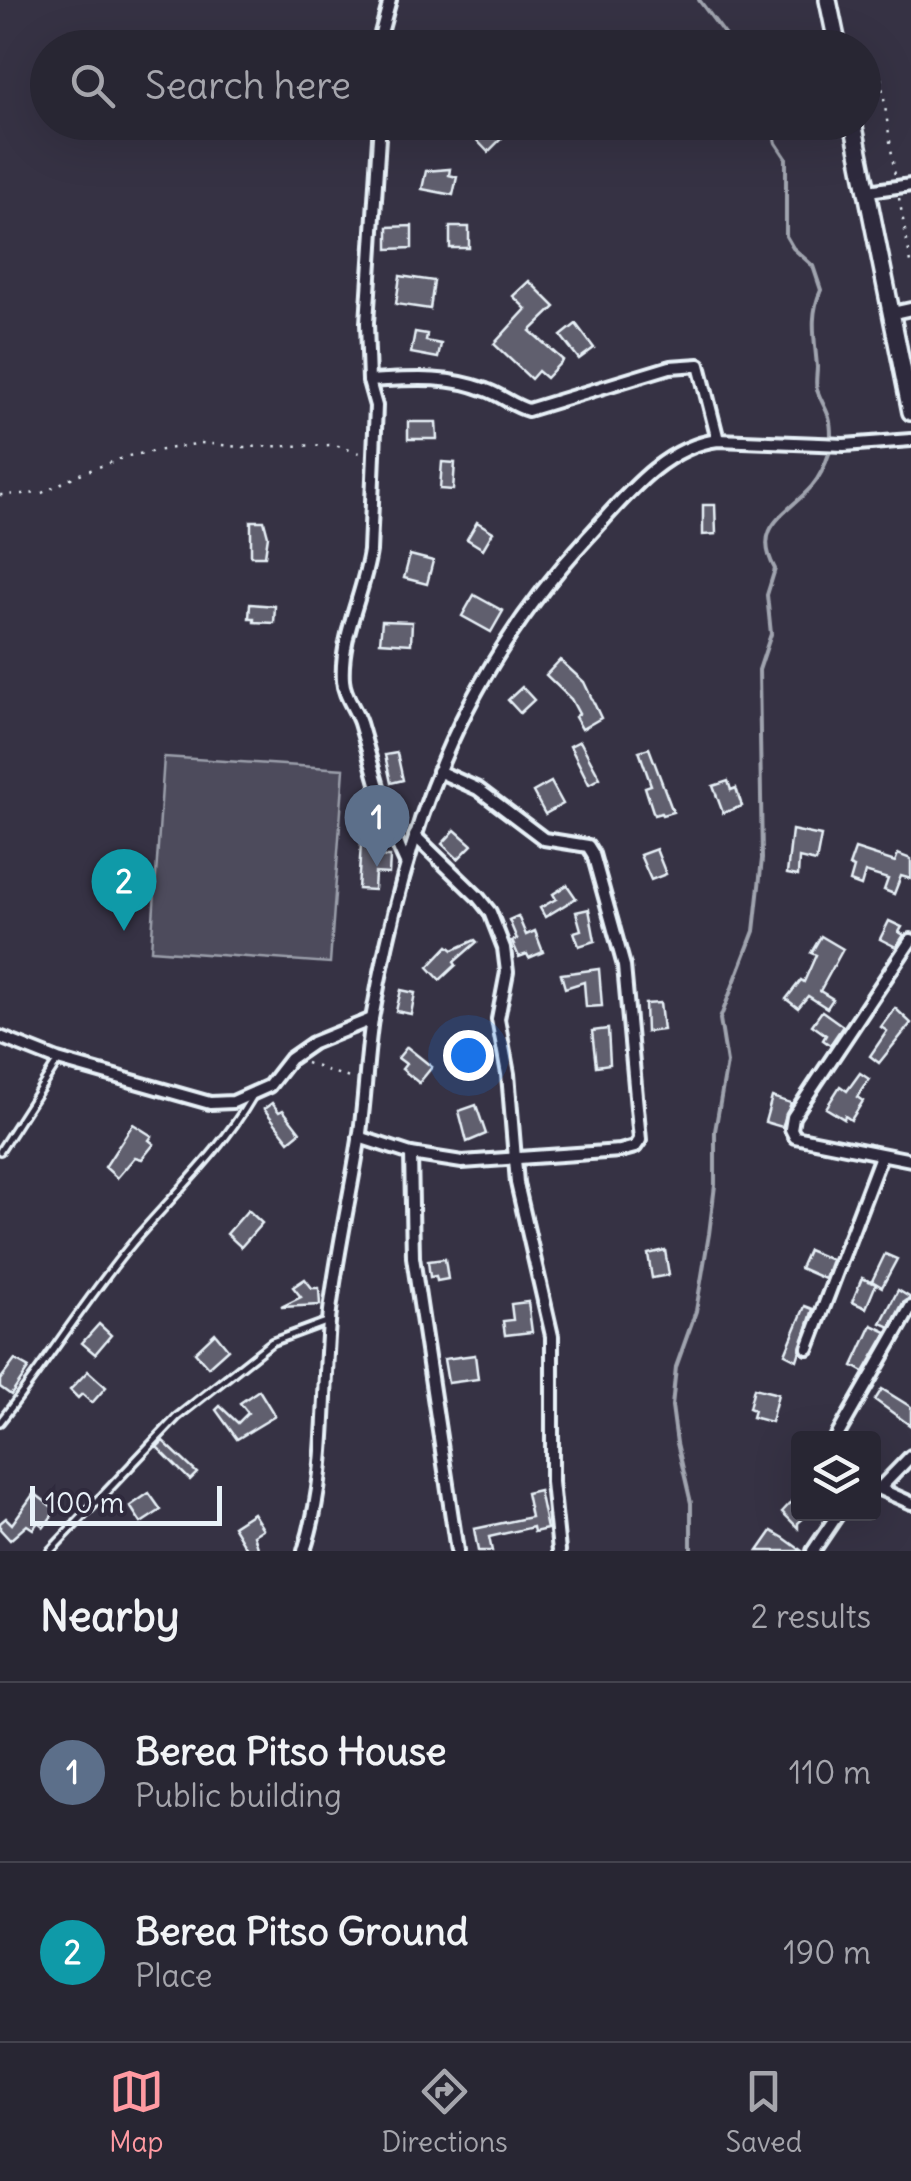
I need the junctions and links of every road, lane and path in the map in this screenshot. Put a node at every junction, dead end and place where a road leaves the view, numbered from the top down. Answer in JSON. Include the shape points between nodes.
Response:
{"nodes":[{"id":1,"x":390,"y":0,"type":"edge"},
{"id":2,"x":828,"y":0,"type":"edge"},
{"id":3,"x":382,"y":30,"type":"edge"},
{"id":4,"x":834,"y":30,"type":"edge"},
{"id":5,"x":881,"y":78,"type":"dead end"},
{"id":6,"x":379,"y":140,"type":"edge"},
{"id":7,"x":858,"y":140,"type":"edge"},
{"id":8,"x":911,"y":184,"type":"edge"},
{"id":9,"x":896,"y":186,"type":"junction"},
{"id":10,"x":868,"y":191,"type":"junction"},
{"id":11,"x":911,"y":263,"type":"edge"},
{"id":12,"x":911,"y":309,"type":"edge"},
{"id":13,"x":893,"y":313,"type":"junction"},
{"id":14,"x":368,"y":381,"type":"junction"},
{"id":15,"x":911,"y":412,"type":"edge"},
{"id":16,"x":718,"y":440,"type":"junction"},
{"id":17,"x":911,"y":440,"type":"edge"},
{"id":18,"x":373,"y":460,"type":"junction"},
{"id":19,"x":0,"y":495,"type":"edge"},
{"id":20,"x":438,"y":771,"type":"junction"},
{"id":21,"x":415,"y":836,"type":"junction"},
{"id":22,"x":407,"y":864,"type":"junction"},
{"id":23,"x":911,"y":940,"type":"edge"},
{"id":24,"x":372,"y":1020,"type":"junction"},
{"id":25,"x":0,"y":1037,"type":"edge"},
{"id":26,"x":290,"y":1059,"type":"junction"},
{"id":27,"x":58,"y":1060,"type":"junction"},
{"id":28,"x":365,"y":1084,"type":"junction"},
{"id":29,"x":253,"y":1094,"type":"junction"},
{"id":30,"x":359,"y":1137,"type":"junction"},
{"id":31,"x":0,"y":1151,"type":"edge"},
{"id":32,"x":411,"y":1154,"type":"junction"},
{"id":33,"x":881,"y":1156,"type":"junction"},
{"id":34,"x":514,"y":1160,"type":"junction"},
{"id":35,"x":911,"y":1160,"type":"edge"},
{"id":36,"x":911,"y":1307,"type":"edge"},
{"id":37,"x":330,"y":1321,"type":"junction"},
{"id":38,"x":808,"y":1348,"type":"dead end"},
{"id":39,"x":0,"y":1422,"type":"edge"},
{"id":40,"x":840,"y":1431,"type":"edge"},
{"id":41,"x":911,"y":1456,"type":"edge"},
{"id":42,"x":881,"y":1483,"type":"edge"},
{"id":43,"x":881,"y":1490,"type":"edge"},
{"id":44,"x":911,"y":1503,"type":"edge"},
{"id":45,"x":833,"y":1521,"type":"edge"},
{"id":46,"x":50,"y":1551,"type":"edge"},
{"id":47,"x":304,"y":1551,"type":"edge"},
{"id":48,"x":457,"y":1551,"type":"edge"},
{"id":49,"x":559,"y":1551,"type":"edge"},
{"id":50,"x":813,"y":1551,"type":"edge"}],
"edges":[{"from":1,"to":3,"type":"street"},
{"from":2,"to":4,"type":"main road"},
{"from":5,"to":9,"type":"path"},
{"from":6,"to":14,"type":"street"},
{"from":7,"to":10,"type":"main road"},
{"from":8,"to":9,"type":"street"},
{"from":9,"to":10,"type":"street"},
{"from":9,"to":11,"type":"path"},
{"from":10,"to":13,"type":"main road"},
{"from":12,"to":13,"type":"street"},
{"from":13,"to":15,"type":"main road"},
{"from":14,"to":16,"type":"street","via":[[455,381],[528,410],[670,367],[699,365]]},
{"from":14,"to":18,"type":"street","via":[[376,406]]},
{"from":16,"to":17,"type":"street"},
{"from":16,"to":20,"type":"street","via":[[670,456],[557,570],[495,654]]},
{"from":18,"to":19,"type":"path","via":[[335,445],[202,443],[128,456],[42,493]]},
{"from":18,"to":22,"type":"street","via":[[368,562],[343,679]]},
{"from":20,"to":21,"type":"street"},
{"from":20,"to":34,"type":"street","via":[[478,788],[544,840],[588,846],[624,966],[640,1140],[620,1151]]},
{"from":21,"to":22,"type":"street"},
{"from":21,"to":34,"type":"street","via":[[490,912],[504,948],[507,972],[498,1018]]},
{"from":22,"to":24,"type":"street"},
{"from":23,"to":33,"type":"street","via":[[792,1122],[795,1137]]},
{"from":24,"to":26,"type":"street"},
{"from":24,"to":28,"type":"street"},
{"from":25,"to":27,"type":"street"},
{"from":26,"to":28,"type":"path"},
{"from":26,"to":29,"type":"street"},
{"from":27,"to":29,"type":"street","via":[[210,1104]]},
{"from":27,"to":31,"type":"lane"},
{"from":28,"to":30,"type":"street"},
{"from":29,"to":39,"type":"lane"},
{"from":30,"to":32,"type":"street"},
{"from":30,"to":37,"type":"street"},
{"from":32,"to":34,"type":"street","via":[[462,1162]]},
{"from":32,"to":48,"type":"street","via":[[415,1272]]},
{"from":33,"to":35,"type":"street"},
{"from":33,"to":38,"type":"street"},
{"from":34,"to":49,"type":"street","via":[[552,1336]]},
{"from":36,"to":40,"type":"street"},
{"from":37,"to":46,"type":"lane","via":[[272,1342],[177,1417]]},
{"from":37,"to":47,"type":"street","via":[[319,1473]]},
{"from":41,"to":42,"type":"street"},
{"from":43,"to":44,"type":"street"},
{"from":45,"to":50,"type":"street"}]}
